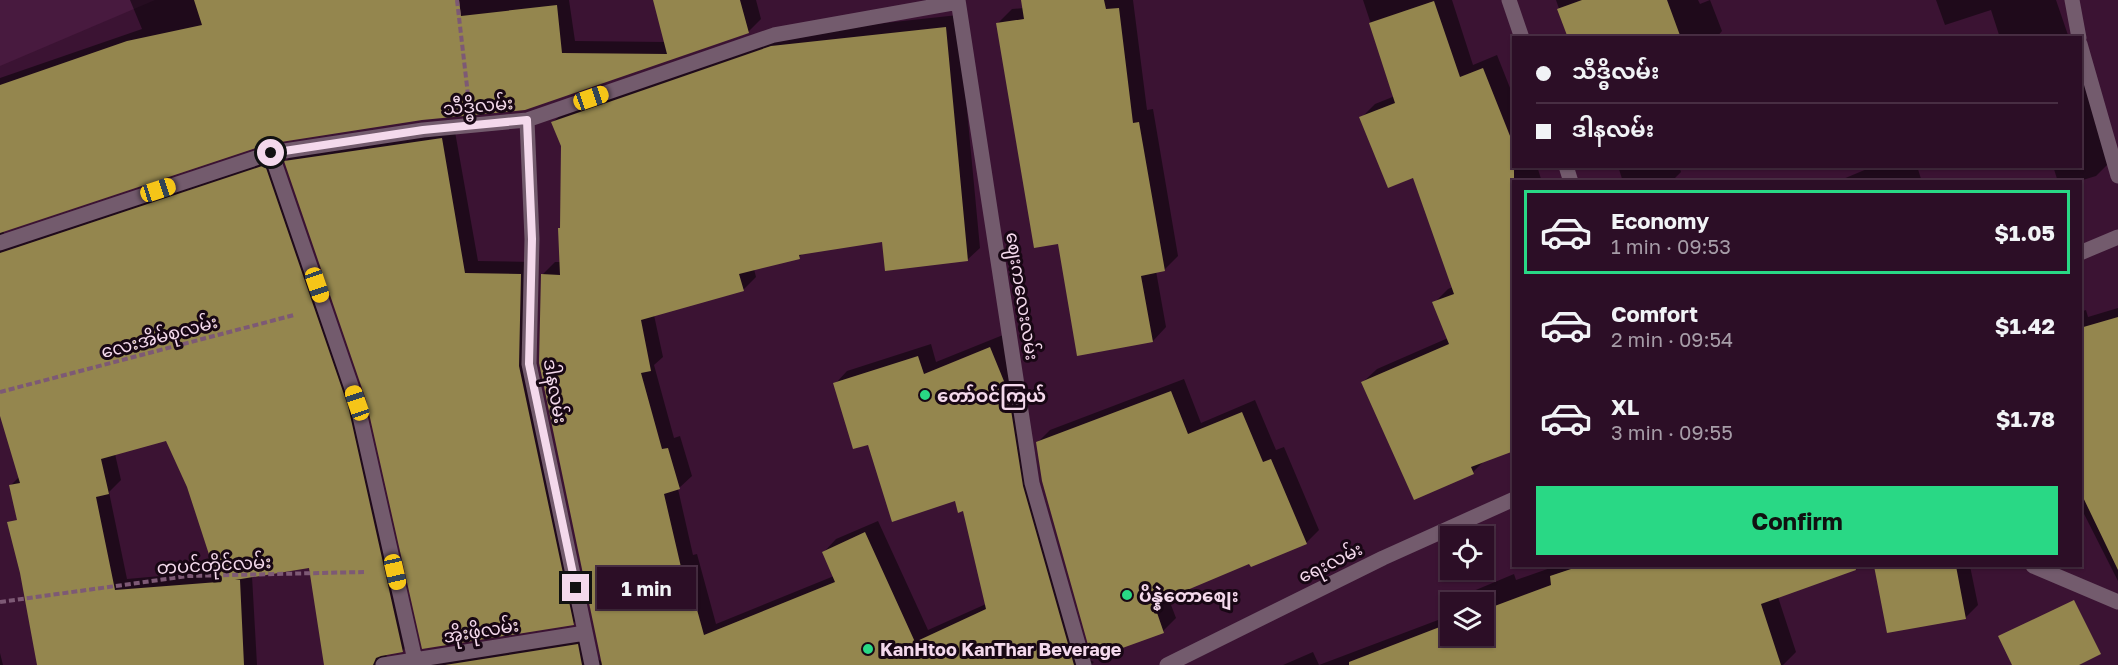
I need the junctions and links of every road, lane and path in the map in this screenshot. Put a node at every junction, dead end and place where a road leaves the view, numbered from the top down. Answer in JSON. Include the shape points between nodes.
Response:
{"nodes":[{"id":1,"x":457,"y":0,"type":"edge"},
{"id":2,"x":1509,"y":0,"type":"edge"},
{"id":3,"x":2072,"y":0,"type":"edge"},
{"id":4,"x":958,"y":1,"type":"edge"},
{"id":5,"x":1521,"y":36,"type":"edge"},
{"id":6,"x":2079,"y":36,"type":"edge"},
{"id":7,"x":2082,"y":51,"type":"edge"},
{"id":8,"x":527,"y":120,"type":"junction"},
{"id":9,"x":472,"y":125,"type":"junction"},
{"id":10,"x":271,"y":153,"type":"junction"},
{"id":11,"x":2118,"y":176,"type":"edge"},
{"id":12,"x":2118,"y":237,"type":"edge"},
{"id":13,"x":0,"y":243,"type":"edge"},
{"id":14,"x":2082,"y":252,"type":"edge"},
{"id":15,"x":324,"y":307,"type":"junction"},
{"id":16,"x":0,"y":392,"type":"edge"},
{"id":17,"x":1512,"y":500,"type":"edge"},
{"id":18,"x":2035,"y":567,"type":"edge"},
{"id":19,"x":395,"y":572,"type":"junction"},
{"id":20,"x":0,"y":602,"type":"edge"},
{"id":21,"x":2118,"y":602,"type":"edge"},
{"id":22,"x":585,"y":633,"type":"junction"},
{"id":23,"x":415,"y":660,"type":"junction"},
{"id":24,"x":382,"y":665,"type":"edge"},
{"id":25,"x":592,"y":665,"type":"edge"},
{"id":26,"x":1084,"y":665,"type":"edge"},
{"id":27,"x":1167,"y":665,"type":"edge"}],
"edges":[{"from":1,"to":9,"type":"path"},
{"from":2,"to":5,"type":"street"},
{"from":3,"to":6,"type":"street"},
{"from":4,"to":8,"type":"street","name":"သီဒ္ဓိလမ်း","via":[[774,35]]},
{"from":4,"to":26,"type":"street","name":"ဈေးကလေးလမ်း","via":[[1032,483]]},
{"from":7,"to":11,"type":"street"},
{"from":8,"to":9,"type":"street","name":"သီဒ္ဓိလမ်း"},
{"from":8,"to":22,"type":"street","name":"ဒါနလမ်း","via":[[532,239],[529,364]]},
{"from":9,"to":10,"type":"street","name":"သီဒ္ဓိလမ်း"},
{"from":10,"to":13,"type":"street","name":"သီဒ္ဓိလမ်း"},
{"from":10,"to":15,"type":"street"},
{"from":12,"to":14,"type":"street"},
{"from":15,"to":16,"type":"path","name":"လေးအိမ်စုလမ်း"},
{"from":15,"to":19,"type":"street","via":[[357,403]]},
{"from":17,"to":27,"type":"street","name":"ရေးလမ်း","via":[[1383,558]]},
{"from":18,"to":21,"type":"street"},
{"from":19,"to":20,"type":"path","name":"တပင်တိုင်လမ်း","via":[[188,576]]},
{"from":19,"to":23,"type":"street"},
{"from":22,"to":23,"type":"street","name":"အိုးဖိုလမ်း"},
{"from":22,"to":25,"type":"street","name":"ဒါနလမ်း"},
{"from":23,"to":24,"type":"street","name":"အိုးဖိုလမ်း"}]}
